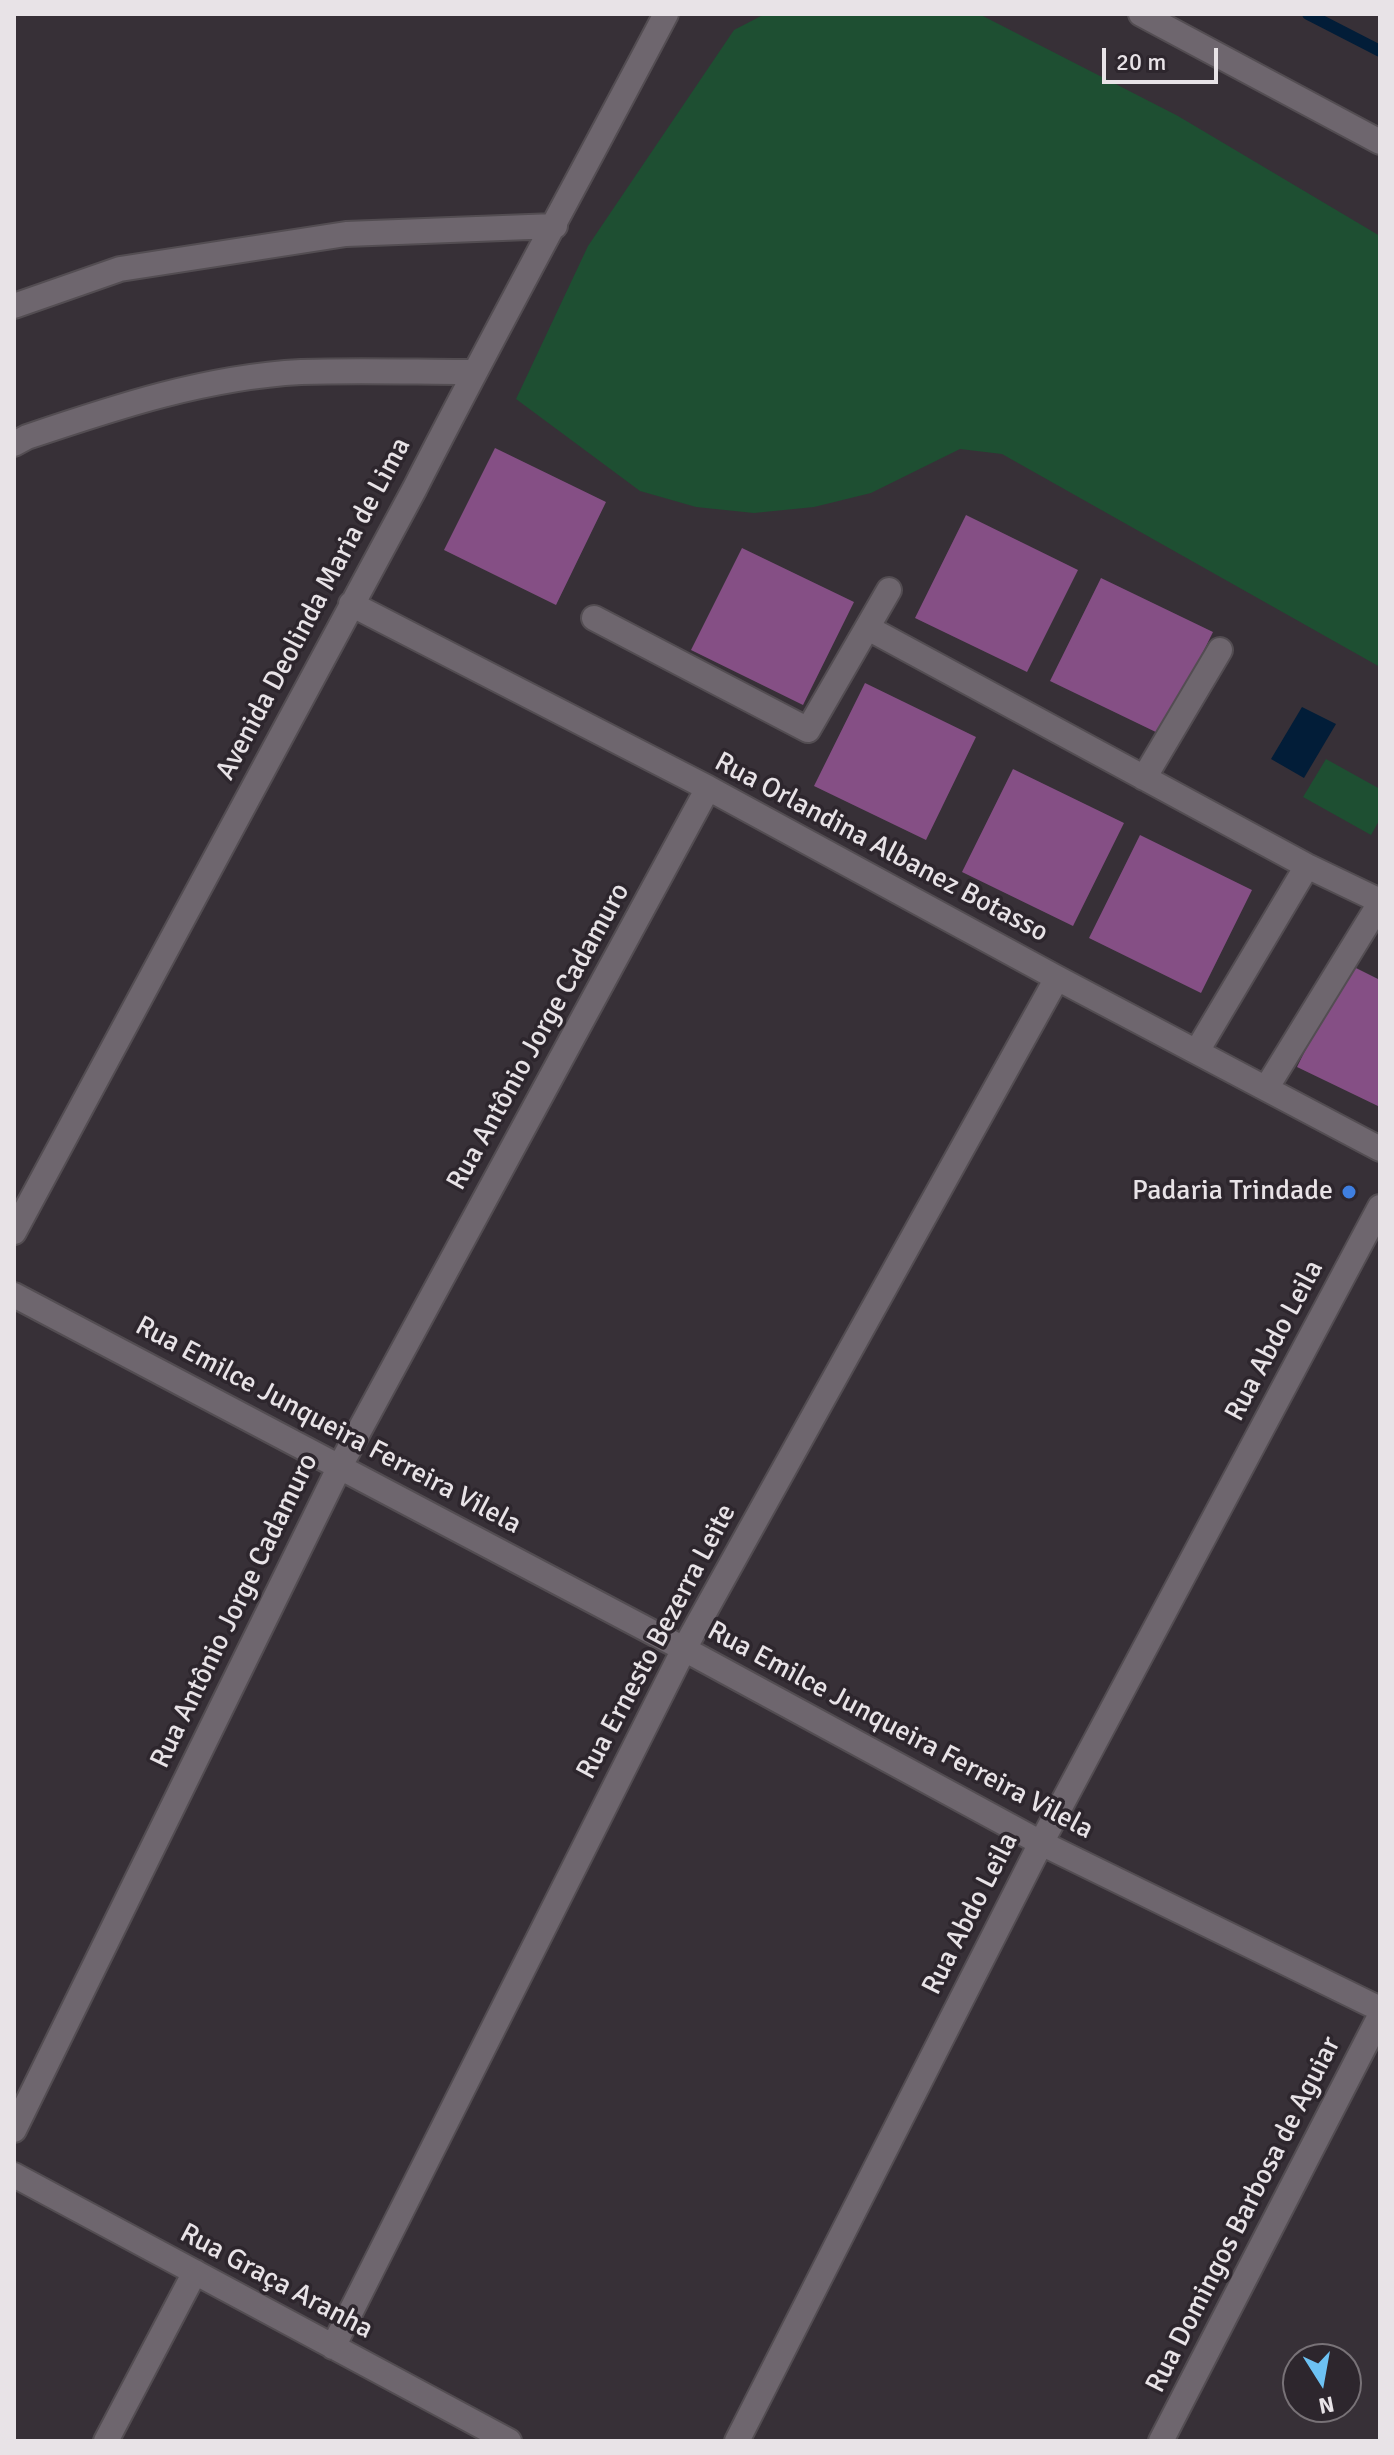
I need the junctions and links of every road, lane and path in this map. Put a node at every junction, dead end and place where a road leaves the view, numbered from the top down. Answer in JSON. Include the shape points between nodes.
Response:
{"nodes":[{"id":1,"x":666,"y":14,"type":"edge"},
{"id":2,"x":1141,"y":14,"type":"edge"},
{"id":3,"x":1380,"y":142,"type":"edge"},
{"id":4,"x":555,"y":226,"type":"junction"},
{"id":5,"x":14,"y":306,"type":"edge"},
{"id":6,"x":474,"y":372,"type":"junction"},
{"id":7,"x":20,"y":440,"type":"edge"},
{"id":8,"x":14,"y":460,"type":"edge"},
{"id":9,"x":889,"y":590,"type":"dead end"},
{"id":10,"x":351,"y":604,"type":"junction"},
{"id":11,"x":594,"y":618,"type":"dead end"},
{"id":12,"x":868,"y":628,"type":"junction"},
{"id":13,"x":1220,"y":650,"type":"dead end"},
{"id":14,"x":1144,"y":778,"type":"junction"},
{"id":15,"x":708,"y":788,"type":"junction"},
{"id":16,"x":1307,"y":866,"type":"junction"},
{"id":17,"x":1380,"y":902,"type":"edge"},
{"id":18,"x":1057,"y":978,"type":"junction"},
{"id":19,"x":1197,"y":1051,"type":"junction"},
{"id":20,"x":1267,"y":1087,"type":"junction"},
{"id":21,"x":1380,"y":1149,"type":"edge"},
{"id":22,"x":1380,"y":1207,"type":"edge"},
{"id":23,"x":14,"y":1232,"type":"edge"},
{"id":24,"x":14,"y":1295,"type":"edge"},
{"id":25,"x":340,"y":1466,"type":"junction"},
{"id":26,"x":684,"y":1649,"type":"junction"},
{"id":27,"x":1041,"y":1843,"type":"junction"},
{"id":28,"x":1380,"y":2009,"type":"edge"},
{"id":29,"x":1380,"y":2016,"type":"edge"},
{"id":30,"x":14,"y":2130,"type":"edge"},
{"id":31,"x":14,"y":2175,"type":"edge"},
{"id":32,"x":195,"y":2272,"type":"junction"},
{"id":33,"x":333,"y":2347,"type":"junction"},
{"id":34,"x":470,"y":2432,"type":"edge"},
{"id":35,"x":106,"y":2441,"type":"edge"},
{"id":36,"x":509,"y":2441,"type":"edge"},
{"id":37,"x":737,"y":2441,"type":"edge"},
{"id":38,"x":1161,"y":2441,"type":"edge"}],
"edges":[{"from":1,"to":4,"type":"street","name":"Avenida Deolinda Maria de Lima"},
{"from":2,"to":3,"type":"street"},
{"from":4,"to":5,"type":"street","via":[[346,234],[120,269]]},
{"from":4,"to":6,"type":"street","name":"Avenida Deolinda Maria de Lima"},
{"from":6,"to":7,"type":"street","via":[[300,372],[217,383],[130,402]]},
{"from":6,"to":10,"type":"street","name":"Avenida Deolinda Maria de Lima"},
{"from":7,"to":8,"type":"street"},
{"from":9,"to":12,"type":"street"},
{"from":10,"to":15,"type":"street","name":"Rua Orlandina Albanez Botasso"},
{"from":10,"to":23,"type":"street","name":"Avenida Deolinda Maria de Lima"},
{"from":11,"to":12,"type":"street","via":[[808,730]]},
{"from":12,"to":14,"type":"street"},
{"from":13,"to":14,"type":"street"},
{"from":14,"to":16,"type":"street"},
{"from":15,"to":18,"type":"street","name":"Rua Orlandina Albanez Botasso"},
{"from":15,"to":25,"type":"street","name":"Rua Antônio Jorge Cadamuro"},
{"from":16,"to":17,"type":"street"},
{"from":16,"to":19,"type":"street"},
{"from":17,"to":20,"type":"street"},
{"from":18,"to":19,"type":"street","name":"Rua Orlandina Albanez Botasso"},
{"from":18,"to":26,"type":"street","name":"Rua Ernesto Bezerra Leite"},
{"from":19,"to":20,"type":"street","name":"Rua Orlandina Albanez Botasso"},
{"from":20,"to":21,"type":"street","name":"Rua Orlandina Albanez Botasso"},
{"from":22,"to":27,"type":"street","name":"Rua Abdo Leila"},
{"from":24,"to":25,"type":"street","name":"Rua Emilce Junqueira Ferreira Vilela"},
{"from":25,"to":26,"type":"street","name":"Rua Emilce Junqueira Ferreira Vilela"},
{"from":25,"to":30,"type":"street","name":"Rua Antônio Jorge Cadamuro"},
{"from":26,"to":27,"type":"street","name":"Rua Emilce Junqueira Ferreira Vilela"},
{"from":26,"to":33,"type":"street","name":"Rua Ernesto Bezerra Leite"},
{"from":27,"to":28,"type":"street","name":"Rua Emilce Junqueira Ferreira Vilela"},
{"from":27,"to":37,"type":"street","name":"Rua Abdo Leila"},
{"from":29,"to":38,"type":"street","name":"Rua Domingos Barbosa de Aguiar"},
{"from":31,"to":32,"type":"street","name":"Rua Graça Aranha"},
{"from":32,"to":33,"type":"street","name":"Rua Graça Aranha"},
{"from":32,"to":35,"type":"street"},
{"from":33,"to":34,"type":"street","name":"Rua Graça Aranha"},
{"from":34,"to":36,"type":"street","name":"Rua Graça Aranha"}]}
